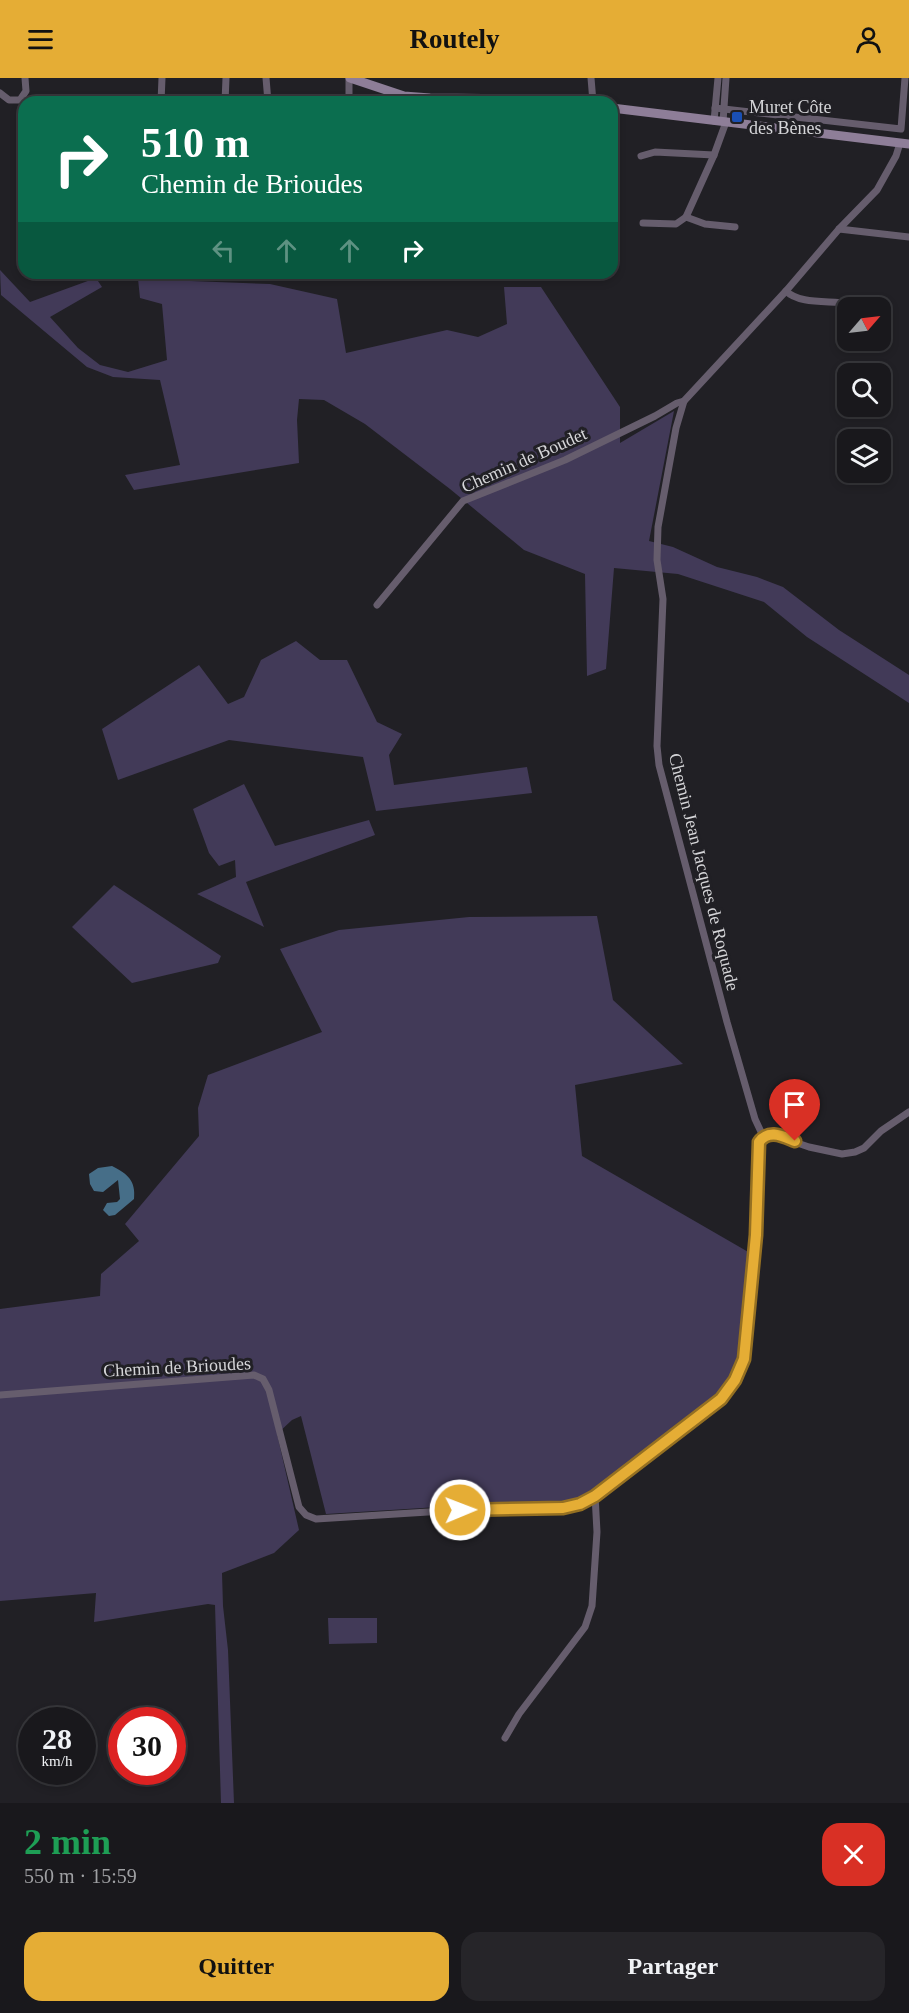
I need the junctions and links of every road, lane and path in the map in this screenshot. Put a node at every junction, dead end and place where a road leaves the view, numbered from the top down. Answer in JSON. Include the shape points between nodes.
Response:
{"nodes":[{"id":1,"x":25,"y":78,"type":"edge"},
{"id":2,"x":162,"y":78,"type":"edge"},
{"id":3,"x":226,"y":78,"type":"edge"},
{"id":4,"x":266,"y":78,"type":"edge"},
{"id":5,"x":349,"y":78,"type":"edge"},
{"id":6,"x":591,"y":78,"type":"edge"},
{"id":7,"x":718,"y":78,"type":"edge"},
{"id":8,"x":726,"y":78,"type":"edge"},
{"id":9,"x":904,"y":78,"type":"edge"},
{"id":10,"x":0,"y":93,"type":"edge"},
{"id":11,"x":23,"y":96,"type":"edge"},
{"id":12,"x":161,"y":96,"type":"edge"},
{"id":13,"x":225,"y":96,"type":"edge"},
{"id":14,"x":268,"y":96,"type":"edge"},
{"id":15,"x":349,"y":96,"type":"edge"},
{"id":16,"x":396,"y":96,"type":"edge"},
{"id":17,"x":592,"y":96,"type":"edge"},
{"id":18,"x":18,"y":100,"type":"edge"},
{"id":19,"x":715,"y":108,"type":"junction"},
{"id":20,"x":618,"y":109,"type":"edge"},
{"id":21,"x":724,"y":109,"type":"junction"},
{"id":22,"x":721,"y":122,"type":"junction"},
{"id":23,"x":904,"y":144,"type":"edge"},
{"id":24,"x":714,"y":155,"type":"junction"},
{"id":25,"x":641,"y":156,"type":"dead end"},
{"id":26,"x":686,"y":218,"type":"junction"},
{"id":27,"x":643,"y":223,"type":"dead end"},
{"id":28,"x":735,"y":227,"type":"dead end"},
{"id":29,"x":839,"y":229,"type":"junction"},
{"id":30,"x":909,"y":237,"type":"edge"},
{"id":31,"x":786,"y":291,"type":"junction"},
{"id":32,"x":837,"y":302,"type":"edge"},
{"id":33,"x":684,"y":401,"type":"junction"},
{"id":34,"x":377,"y":605,"type":"dead end"},
{"id":35,"x":909,"y":1112,"type":"edge"},
{"id":36,"x":764,"y":1136,"type":"junction"},
{"id":37,"x":0,"y":1395,"type":"edge"},
{"id":38,"x":595,"y":1496,"type":"junction"},
{"id":39,"x":505,"y":1738,"type":"dead end"}],
"edges":[{"from":1,"to":11,"type":"street"},
{"from":2,"to":12,"type":"street"},
{"from":3,"to":13,"type":"street"},
{"from":4,"to":14,"type":"street"},
{"from":5,"to":15,"type":"street"},
{"from":5,"to":16,"type":"street"},
{"from":6,"to":17,"type":"street"},
{"from":7,"to":19,"type":"street"},
{"from":8,"to":21,"type":"street"},
{"from":9,"to":21,"type":"street","via":[[901,129]]},
{"from":10,"to":18,"type":"street"},
{"from":19,"to":21,"type":"street"},
{"from":19,"to":22,"type":"street"},
{"from":20,"to":22,"type":"street"},
{"from":21,"to":22,"type":"street"},
{"from":22,"to":23,"type":"street"},
{"from":22,"to":24,"type":"street"},
{"from":23,"to":29,"type":"street","name":"Chemin Jean Jacques de Roquade","via":[[877,190]]},
{"from":24,"to":25,"type":"street","via":[[655,152]]},
{"from":24,"to":26,"type":"street"},
{"from":26,"to":27,"type":"street","via":[[676,224]]},
{"from":26,"to":28,"type":"street"},
{"from":29,"to":30,"type":"street"},
{"from":29,"to":31,"type":"street","name":"Chemin Jean Jacques de Roquade"},
{"from":31,"to":32,"type":"street","via":[[796,298]]},
{"from":31,"to":33,"type":"street","name":"Chemin Jean Jacques de Roquade"},
{"from":33,"to":34,"type":"street","name":"Chemin de Boudet","via":[[565,460],[463,501]]},
{"from":33,"to":36,"type":"street","name":"Chemin Jean Jacques de Roquade","via":[[658,526],[657,560],[663,599],[659,765],[724,1012],[758,1129]]},
{"from":35,"to":36,"type":"street","via":[[855,1152],[842,1154],[771,1134]]},
{"from":36,"to":38,"type":"street","name":"Chemin de Brioudes","via":[[758,1147],[756,1235],[747,1336],[744,1359],[735,1380],[721,1399]]},
{"from":37,"to":38,"type":"street","name":"Chemin de Brioudes","via":[[254,1375],[263,1379],[269,1390],[299,1507],[316,1519],[563,1508]]},
{"from":38,"to":39,"type":"street","via":[[592,1606],[585,1627]]}]}
